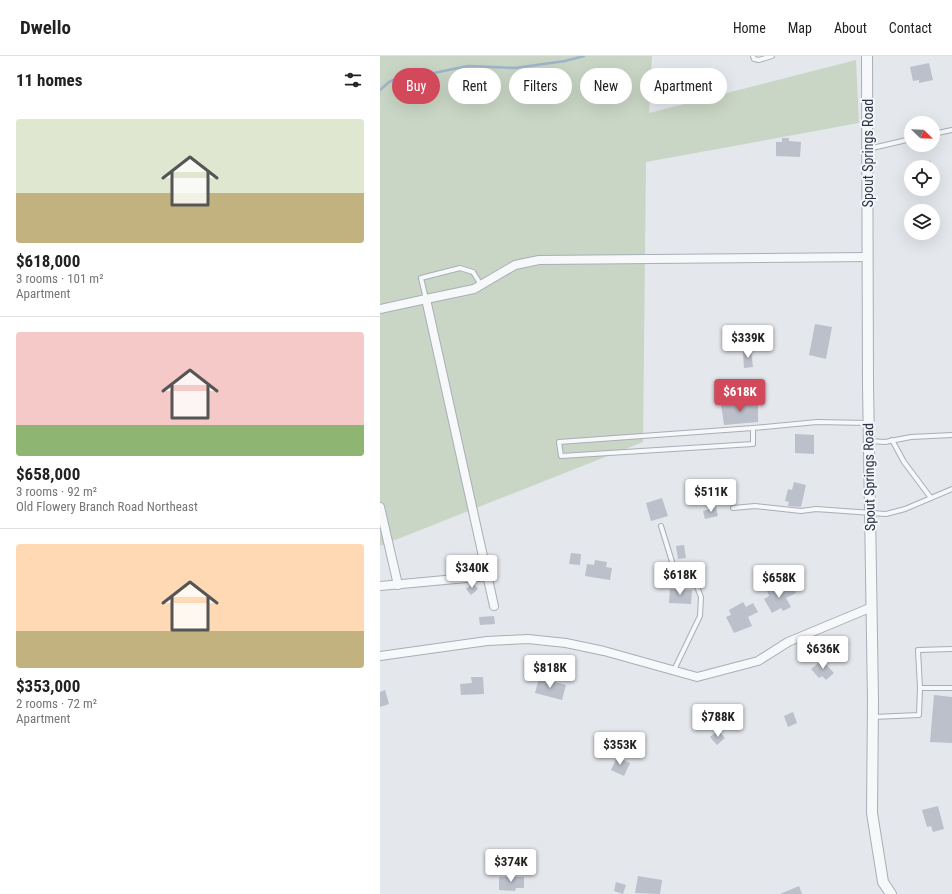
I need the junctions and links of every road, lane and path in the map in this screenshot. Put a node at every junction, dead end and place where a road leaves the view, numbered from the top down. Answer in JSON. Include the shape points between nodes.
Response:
{"nodes":[{"id":1,"x":753,"y":56,"type":"edge"},
{"id":2,"x":772,"y":56,"type":"edge"},
{"id":3,"x":868,"y":56,"type":"edge"},
{"id":4,"x":952,"y":130,"type":"edge"},
{"id":5,"x":940,"y":133,"type":"edge"},
{"id":6,"x":904,"y":141,"type":"edge"},
{"id":7,"x":868,"y":149,"type":"junction"},
{"id":8,"x":868,"y":257,"type":"junction"},
{"id":9,"x":482,"y":285,"type":"junction"},
{"id":10,"x":426,"y":299,"type":"junction"},
{"id":11,"x":380,"y":309,"type":"edge"},
{"id":12,"x":868,"y":423,"type":"junction"},
{"id":13,"x":753,"y":428,"type":"junction"},
{"id":14,"x":952,"y":435,"type":"edge"},
{"id":15,"x":892,"y":440,"type":"junction"},
{"id":16,"x":869,"y":441,"type":"junction"},
{"id":17,"x":952,"y":488,"type":"edge"},
{"id":18,"x":931,"y":498,"type":"junction"},
{"id":19,"x":380,"y":507,"type":"edge"},
{"id":20,"x":733,"y":508,"type":"dead end"},
{"id":21,"x":870,"y":514,"type":"junction"},
{"id":22,"x":661,"y":526,"type":"dead end"},
{"id":23,"x":488,"y":576,"type":"junction"},
{"id":24,"x":398,"y":585,"type":"junction"},
{"id":25,"x":380,"y":586,"type":"edge"},
{"id":26,"x":494,"y":606,"type":"dead end"},
{"id":27,"x":872,"y":607,"type":"junction"},
{"id":28,"x":952,"y":649,"type":"edge"},
{"id":29,"x":380,"y":656,"type":"edge"},
{"id":30,"x":674,"y":670,"type":"junction"},
{"id":31,"x":920,"y":688,"type":"junction"},
{"id":32,"x":952,"y":688,"type":"edge"},
{"id":33,"x":873,"y":717,"type":"junction"},
{"id":34,"x":891,"y":894,"type":"edge"}],
"edges":[{"from":1,"to":2,"type":"lane","via":[[759,60]]},
{"from":3,"to":7,"type":"street","name":"Spout Springs Road"},
{"from":4,"to":5,"type":"lane"},
{"from":6,"to":7,"type":"lane"},
{"from":7,"to":8,"type":"street","name":"Spout Springs Road"},
{"from":8,"to":9,"type":"street","via":[[540,260],[515,265]]},
{"from":8,"to":12,"type":"street","name":"Spout Springs Road"},
{"from":9,"to":10,"type":"street"},
{"from":9,"to":10,"type":"lane","via":[[474,272],[460,268],[421,278]]},
{"from":10,"to":11,"type":"street"},
{"from":10,"to":23,"type":"street"},
{"from":12,"to":13,"type":"lane","via":[[817,422]]},
{"from":12,"to":16,"type":"street","name":"Spout Springs Road"},
{"from":13,"to":13,"type":"lane","via":[[582,440],[559,442],[561,456],[753,444]]},
{"from":14,"to":15,"type":"lane"},
{"from":15,"to":16,"type":"lane"},
{"from":15,"to":18,"type":"lane","via":[[904,462]]},
{"from":16,"to":21,"type":"street","name":"Spout Springs Road"},
{"from":17,"to":18,"type":"lane"},
{"from":18,"to":21,"type":"lane","via":[[886,514]]},
{"from":19,"to":24,"type":"street"},
{"from":20,"to":21,"type":"lane","via":[[755,506]]},
{"from":21,"to":27,"type":"street","name":"Spout Springs Road"},
{"from":22,"to":30,"type":"lane","via":[[678,581],[696,584],[701,597],[700,616]]},
{"from":23,"to":24,"type":"street"},
{"from":23,"to":26,"type":"street"},
{"from":24,"to":25,"type":"street"},
{"from":27,"to":30,"type":"street","via":[[788,642],[758,661],[697,677]]},
{"from":27,"to":33,"type":"street","name":"Spout Springs Road"},
{"from":28,"to":31,"type":"lane","via":[[918,650]]},
{"from":29,"to":30,"type":"street","via":[[487,641],[528,639],[591,648]]},
{"from":31,"to":32,"type":"lane"},
{"from":31,"to":33,"type":"lane","via":[[919,715]]},
{"from":33,"to":34,"type":"street","name":"Spout Springs Road","via":[[872,813],[883,882]]}]}
